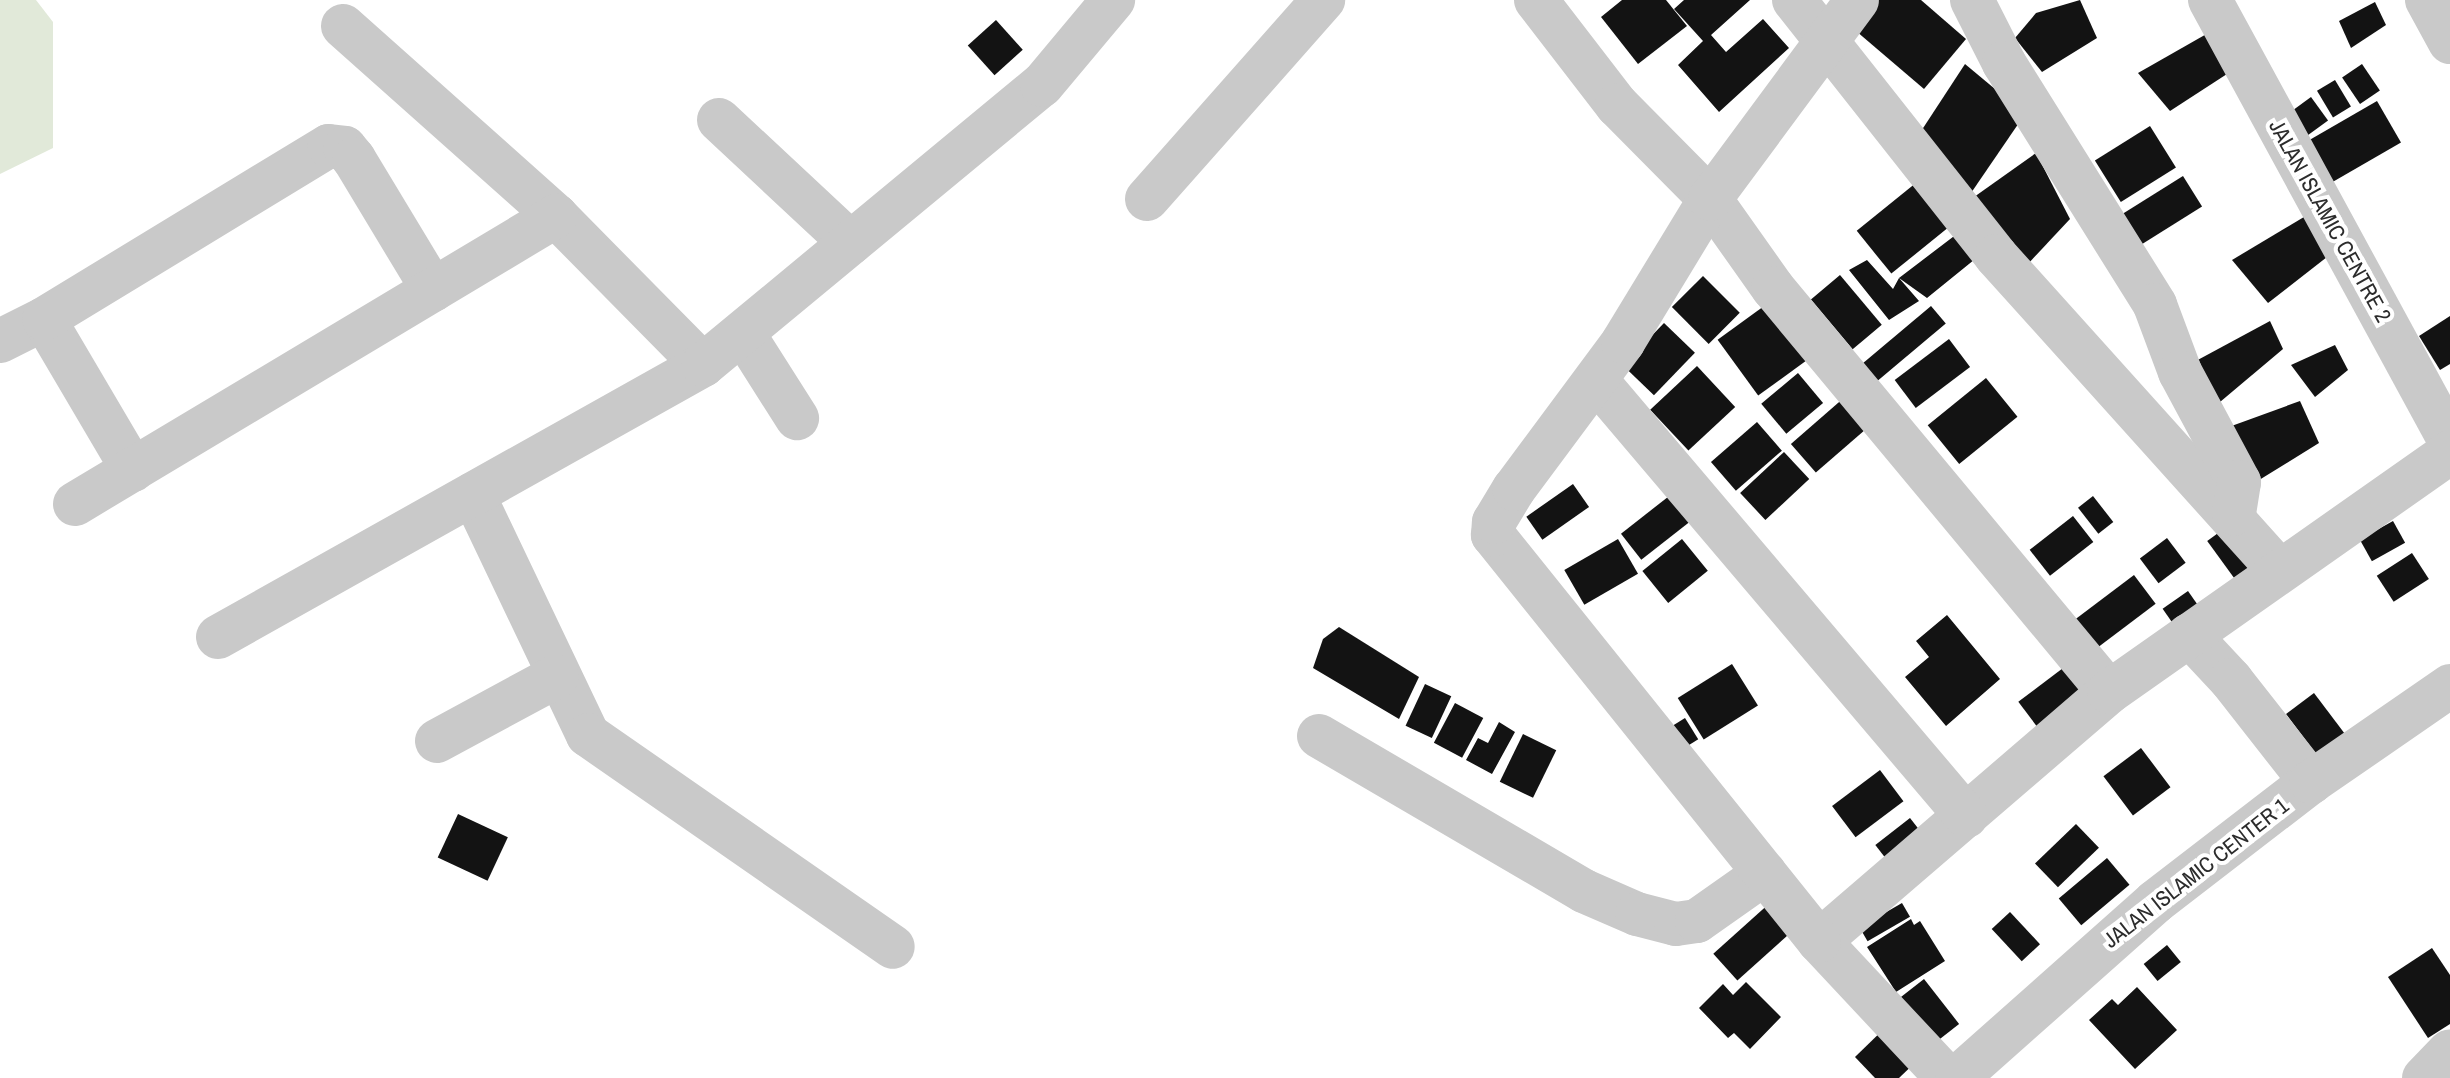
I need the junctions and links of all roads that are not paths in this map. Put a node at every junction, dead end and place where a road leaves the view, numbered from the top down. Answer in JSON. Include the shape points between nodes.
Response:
{"nodes":[{"id":1,"x":1113,"y":0,"type":"edge"},
{"id":2,"x":1323,"y":0,"type":"edge"},
{"id":3,"x":1536,"y":0,"type":"edge"},
{"id":4,"x":1794,"y":0,"type":"edge"},
{"id":5,"x":1857,"y":0,"type":"edge"},
{"id":6,"x":1972,"y":0,"type":"edge"},
{"id":7,"x":2210,"y":0,"type":"edge"},
{"id":8,"x":2427,"y":0,"type":"edge"},
{"id":9,"x":343,"y":26,"type":"dead end"},
{"id":10,"x":2450,"y":42,"type":"edge"},
{"id":11,"x":1825,"y":43,"type":"junction"},
{"id":12,"x":719,"y":120,"type":"dead end"},
{"id":13,"x":1147,"y":199,"type":"dead end"},
{"id":14,"x":1710,"y":199,"type":"junction"},
{"id":15,"x":556,"y":216,"type":"junction"},
{"id":16,"x":851,"y":243,"type":"junction"},
{"id":17,"x":433,"y":290,"type":"junction"},
{"id":18,"x":44,"y":319,"type":"junction"},
{"id":19,"x":743,"y":333,"type":"junction"},
{"id":20,"x":0,"y":341,"type":"edge"},
{"id":21,"x":703,"y":365,"type":"junction"},
{"id":22,"x":1596,"y":380,"type":"junction"},
{"id":23,"x":797,"y":418,"type":"dead end"},
{"id":24,"x":2450,"y":441,"type":"edge"},
{"id":25,"x":2450,"y":452,"type":"edge"},
{"id":26,"x":133,"y":470,"type":"junction"},
{"id":27,"x":473,"y":494,"type":"junction"},
{"id":28,"x":75,"y":504,"type":"dead end"},
{"id":29,"x":2234,"y":514,"type":"junction"},
{"id":30,"x":2278,"y":569,"type":"junction"},
{"id":31,"x":2189,"y":635,"type":"junction"},
{"id":32,"x":218,"y":637,"type":"dead end"},
{"id":33,"x":557,"y":676,"type":"junction"},
{"id":34,"x":2450,"y":686,"type":"edge"},
{"id":35,"x":2109,"y":692,"type":"junction"},
{"id":36,"x":1319,"y":736,"type":"dead end"},
{"id":37,"x":437,"y":741,"type":"dead end"},
{"id":38,"x":2311,"y":782,"type":"junction"},
{"id":39,"x":1966,"y":816,"type":"junction"},
{"id":40,"x":1765,"y":873,"type":"junction"},
{"id":41,"x":1819,"y":941,"type":"junction"},
{"id":42,"x":893,"y":947,"type":"dead end"},
{"id":43,"x":2450,"y":1051,"type":"edge"},
{"id":44,"x":1947,"y":1078,"type":"edge"},
{"id":45,"x":1957,"y":1078,"type":"edge"},
{"id":46,"x":2424,"y":1078,"type":"edge"}],
"edges":[{"from":1,"to":16,"type":"street","via":[[1042,85]]},
{"from":2,"to":13,"type":"street"},
{"from":3,"to":14,"type":"street","via":[[1617,105]]},
{"from":4,"to":11,"type":"street"},
{"from":5,"to":11,"type":"street"},
{"from":6,"to":29,"type":"street","via":[[2004,63],[2155,305],[2180,372],[2239,482]]},
{"from":7,"to":24,"type":"street","name":"JALAN ISLAMIC CENTRE 2"},
{"from":8,"to":10,"type":"street"},
{"from":9,"to":15,"type":"street"},
{"from":11,"to":14,"type":"street"},
{"from":11,"to":29,"type":"street","via":[[1996,256]]},
{"from":12,"to":16,"type":"street"},
{"from":14,"to":22,"type":"street","via":[[1674,266]]},
{"from":14,"to":35,"type":"street","via":[[1773,288]]},
{"from":15,"to":17,"type":"street"},
{"from":15,"to":21,"type":"street"},
{"from":16,"to":19,"type":"street"},
{"from":17,"to":18,"type":"street","via":[[354,159],[345,148],[329,146]]},
{"from":17,"to":26,"type":"street"},
{"from":18,"to":20,"type":"street"},
{"from":18,"to":26,"type":"street"},
{"from":19,"to":21,"type":"street"},
{"from":19,"to":23,"type":"street"},
{"from":21,"to":27,"type":"street"},
{"from":22,"to":39,"type":"street"},
{"from":22,"to":40,"type":"street","via":[[1514,489],[1494,522],[1493,535]]},
{"from":25,"to":30,"type":"street"},
{"from":26,"to":28,"type":"street"},
{"from":27,"to":32,"type":"street"},
{"from":27,"to":33,"type":"street"},
{"from":29,"to":30,"type":"street"},
{"from":30,"to":31,"type":"street"},
{"from":31,"to":35,"type":"street"},
{"from":31,"to":38,"type":"street"},
{"from":33,"to":37,"type":"street"},
{"from":33,"to":42,"type":"street","via":[[588,735],[599,744]]},
{"from":34,"to":38,"type":"street","name":"JALAN ISLAMIC CENTER 1"},
{"from":35,"to":39,"type":"street"},
{"from":36,"to":40,"type":"street","via":[[1584,891],[1637,914],[1676,924],[1697,921]]},
{"from":38,"to":45,"type":"street","name":"JALAN ISLAMIC CENTER 1","via":[[2155,902]]},
{"from":39,"to":41,"type":"street"},
{"from":40,"to":41,"type":"street"},
{"from":41,"to":44,"type":"street"},
{"from":43,"to":46,"type":"street"}]}
